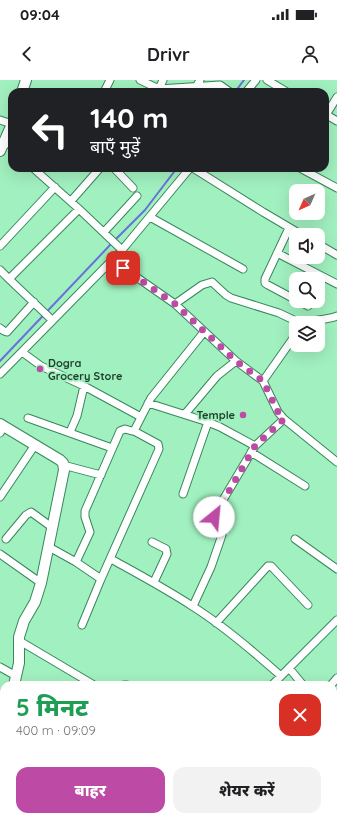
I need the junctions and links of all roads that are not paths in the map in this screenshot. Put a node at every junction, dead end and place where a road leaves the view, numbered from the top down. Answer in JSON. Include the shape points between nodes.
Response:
{"nodes":[{"id":1,"x":140,"y":80,"type":"edge"},
{"id":2,"x":200,"y":80,"type":"edge"},
{"id":3,"x":256,"y":80,"type":"edge"},
{"id":4,"x":267,"y":80,"type":"edge"},
{"id":5,"x":222,"y":83,"type":"edge"},
{"id":6,"x":196,"y":87,"type":"junction"},
{"id":7,"x":148,"y":88,"type":"edge"},
{"id":8,"x":178,"y":88,"type":"edge"},
{"id":9,"x":249,"y":88,"type":"edge"},
{"id":10,"x":280,"y":88,"type":"edge"},
{"id":11,"x":337,"y":98,"type":"edge"},
{"id":12,"x":329,"y":110,"type":"edge"},
{"id":13,"x":8,"y":144,"type":"edge"},
{"id":14,"x":0,"y":151,"type":"edge"},
{"id":15,"x":39,"y":172,"type":"edge"},
{"id":16,"x":96,"y":172,"type":"edge"},
{"id":17,"x":118,"y":172,"type":"edge"},
{"id":18,"x":188,"y":172,"type":"edge"},
{"id":19,"x":198,"y":172,"type":"edge"},
{"id":20,"x":307,"y":172,"type":"edge"},
{"id":21,"x":55,"y":188,"type":"junction"},
{"id":22,"x":133,"y":188,"type":"dead end"},
{"id":23,"x":337,"y":188,"type":"edge"},
{"id":24,"x":137,"y":196,"type":"dead end"},
{"id":25,"x":71,"y":201,"type":"junction"},
{"id":26,"x":79,"y":209,"type":"junction"},
{"id":27,"x":150,"y":216,"type":"junction"},
{"id":28,"x":289,"y":228,"type":"joint"},
{"id":29,"x":104,"y":232,"type":"junction"},
{"id":30,"x":0,"y":246,"type":"edge"},
{"id":31,"x":120,"y":247,"type":"junction"},
{"id":32,"x":325,"y":248,"type":"edge"},
{"id":33,"x":277,"y":253,"type":"junction"},
{"id":34,"x":337,"y":255,"type":"edge"},
{"id":35,"x":112,"y":260,"type":"junction"},
{"id":36,"x":243,"y":269,"type":"dead end"},
{"id":37,"x":0,"y":270,"type":"edge"},
{"id":38,"x":9,"y":279,"type":"junction"},
{"id":39,"x":337,"y":284,"type":"edge"},
{"id":40,"x":289,"y":296,"type":"edge"},
{"id":41,"x":34,"y":302,"type":"junction"},
{"id":42,"x":175,"y":304,"type":"junction"},
{"id":43,"x":48,"y":316,"type":"junction"},
{"id":44,"x":337,"y":316,"type":"edge"},
{"id":45,"x":289,"y":318,"type":"edge"},
{"id":46,"x":325,"y":319,"type":"edge"},
{"id":47,"x":0,"y":328,"type":"edge"},
{"id":48,"x":204,"y":332,"type":"junction"},
{"id":49,"x":289,"y":344,"type":"edge"},
{"id":50,"x":22,"y":352,"type":"junction"},
{"id":51,"x":236,"y":361,"type":"junction"},
{"id":52,"x":0,"y":374,"type":"edge"},
{"id":53,"x":263,"y":381,"type":"junction"},
{"id":54,"x":84,"y":386,"type":"junction"},
{"id":55,"x":148,"y":403,"type":"junction"},
{"id":56,"x":185,"y":414,"type":"junction"},
{"id":57,"x":141,"y":417,"type":"junction"},
{"id":58,"x":28,"y":418,"type":"dead end"},
{"id":59,"x":284,"y":419,"type":"junction"},
{"id":60,"x":208,"y":422,"type":"junction"},
{"id":61,"x":1,"y":428,"type":"edge"},
{"id":62,"x":134,"y":430,"type":"junction"},
{"id":63,"x":70,"y":432,"type":"junction"},
{"id":64,"x":35,"y":445,"type":"junction"},
{"id":65,"x":112,"y":448,"type":"junction"},
{"id":66,"x":253,"y":449,"type":"junction"},
{"id":67,"x":336,"y":461,"type":"edge"},
{"id":68,"x":63,"y":464,"type":"junction"},
{"id":69,"x":101,"y":475,"type":"junction"},
{"id":70,"x":305,"y":486,"type":"dead end"},
{"id":71,"x":183,"y":494,"type":"dead end"},
{"id":72,"x":0,"y":497,"type":"edge"},
{"id":73,"x":53,"y":528,"type":"junction"},
{"id":74,"x":6,"y":539,"type":"dead end"},
{"id":75,"x":295,"y":539,"type":"dead end"},
{"id":76,"x":152,"y":542,"type":"dead end"},
{"id":77,"x":49,"y":547,"type":"junction"},
{"id":78,"x":0,"y":554,"type":"edge"},
{"id":79,"x":111,"y":559,"type":"junction"},
{"id":80,"x":76,"y":562,"type":"junction"},
{"id":81,"x":337,"y":569,"type":"edge"},
{"id":82,"x":101,"y":579,"type":"junction"},
{"id":83,"x":42,"y":582,"type":"junction"},
{"id":84,"x":154,"y":582,"type":"junction"},
{"id":85,"x":308,"y":605,"type":"dead end"},
{"id":86,"x":193,"y":606,"type":"junction"},
{"id":87,"x":337,"y":620,"type":"edge"},
{"id":88,"x":216,"y":622,"type":"junction"},
{"id":89,"x":82,"y":625,"type":"dead end"},
{"id":90,"x":18,"y":640,"type":"junction"},
{"id":91,"x":0,"y":667,"type":"edge"},
{"id":92,"x":289,"y":668,"type":"junction"},
{"id":93,"x":281,"y":676,"type":"junction"},
{"id":94,"x":15,"y":680,"type":"edge"},
{"id":95,"x":87,"y":681,"type":"edge"},
{"id":96,"x":276,"y":681,"type":"edge"},
{"id":97,"x":300,"y":681,"type":"edge"}],
"edges":[{"from":1,"to":7,"type":"street"},
{"from":2,"to":6,"type":"street"},
{"from":3,"to":9,"type":"street"},
{"from":4,"to":10,"type":"street"},
{"from":5,"to":6,"type":"street"},
{"from":6,"to":8,"type":"street"},
{"from":11,"to":12,"type":"street"},
{"from":13,"to":14,"type":"street"},
{"from":15,"to":21,"type":"street"},
{"from":16,"to":25,"type":"street"},
{"from":17,"to":22,"type":"street"},
{"from":18,"to":27,"type":"street"},
{"from":19,"to":28,"type":"street"},
{"from":20,"to":23,"type":"street"},
{"from":21,"to":25,"type":"street"},
{"from":21,"to":30,"type":"street"},
{"from":24,"to":29,"type":"street"},
{"from":25,"to":26,"type":"street"},
{"from":26,"to":29,"type":"street"},
{"from":26,"to":38,"type":"street"},
{"from":27,"to":31,"type":"street"},
{"from":27,"to":36,"type":"street"},
{"from":28,"to":33,"type":"street"},
{"from":29,"to":31,"type":"street"},
{"from":31,"to":35,"type":"street"},
{"from":32,"to":34,"type":"street"},
{"from":33,"to":39,"type":"street"},
{"from":33,"to":40,"type":"street","via":[[265,276],[265,283]]},
{"from":35,"to":42,"type":"street"},
{"from":35,"to":43,"type":"street"},
{"from":37,"to":38,"type":"street"},
{"from":38,"to":41,"type":"street"},
{"from":41,"to":43,"type":"street"},
{"from":41,"to":47,"type":"street","via":[[7,332]]},
{"from":42,"to":45,"type":"street","via":[[202,285],[212,282],[231,298]]},
{"from":42,"to":48,"type":"street"},
{"from":43,"to":50,"type":"street"},
{"from":44,"to":46,"type":"street"},
{"from":48,"to":51,"type":"street"},
{"from":48,"to":55,"type":"street"},
{"from":49,"to":53,"type":"street"},
{"from":50,"to":52,"type":"street"},
{"from":50,"to":54,"type":"street","via":[[41,366]]},
{"from":51,"to":53,"type":"street"},
{"from":51,"to":56,"type":"street","via":[[217,376]]},
{"from":53,"to":59,"type":"street"},
{"from":54,"to":57,"type":"street"},
{"from":54,"to":63,"type":"street","via":[[77,416]]},
{"from":55,"to":56,"type":"street"},
{"from":55,"to":57,"type":"street"},
{"from":56,"to":60,"type":"street"},
{"from":57,"to":62,"type":"street"},
{"from":58,"to":63,"type":"street"},
{"from":59,"to":66,"type":"street"},
{"from":59,"to":67,"type":"street"},
{"from":60,"to":66,"type":"street"},
{"from":60,"to":71,"type":"street"},
{"from":61,"to":64,"type":"street"},
{"from":62,"to":65,"type":"street","via":[[122,429]]},
{"from":62,"to":79,"type":"street","via":[[158,444],[159,449]]},
{"from":63,"to":65,"type":"street"},
{"from":64,"to":68,"type":"street"},
{"from":64,"to":72,"type":"street"},
{"from":65,"to":69,"type":"street"},
{"from":66,"to":70,"type":"street"},
{"from":66,"to":86,"type":"street","via":[[214,515],[222,529],[222,535]]},
{"from":68,"to":69,"type":"street"},
{"from":68,"to":73,"type":"street"},
{"from":69,"to":80,"type":"street","via":[[85,511],[90,532]]},
{"from":73,"to":74,"type":"street","via":[[31,512]]},
{"from":73,"to":77,"type":"street"},
{"from":75,"to":81,"type":"street"},
{"from":76,"to":84,"type":"street","via":[[166,549],[168,554]]},
{"from":77,"to":80,"type":"street"},
{"from":77,"to":83,"type":"street"},
{"from":78,"to":83,"type":"street"},
{"from":79,"to":82,"type":"street"},
{"from":79,"to":84,"type":"street"},
{"from":80,"to":82,"type":"street"},
{"from":82,"to":89,"type":"street"},
{"from":83,"to":90,"type":"street"},
{"from":84,"to":86,"type":"street"},
{"from":85,"to":88,"type":"street","via":[[272,566],[268,566]]},
{"from":86,"to":88,"type":"street"},
{"from":87,"to":92,"type":"street"},
{"from":88,"to":93,"type":"street"},
{"from":90,"to":94,"type":"street","via":[[19,663]]},
{"from":90,"to":95,"type":"street"},
{"from":91,"to":94,"type":"street"},
{"from":92,"to":93,"type":"street"},
{"from":92,"to":97,"type":"street"},
{"from":93,"to":96,"type":"street"}]}
